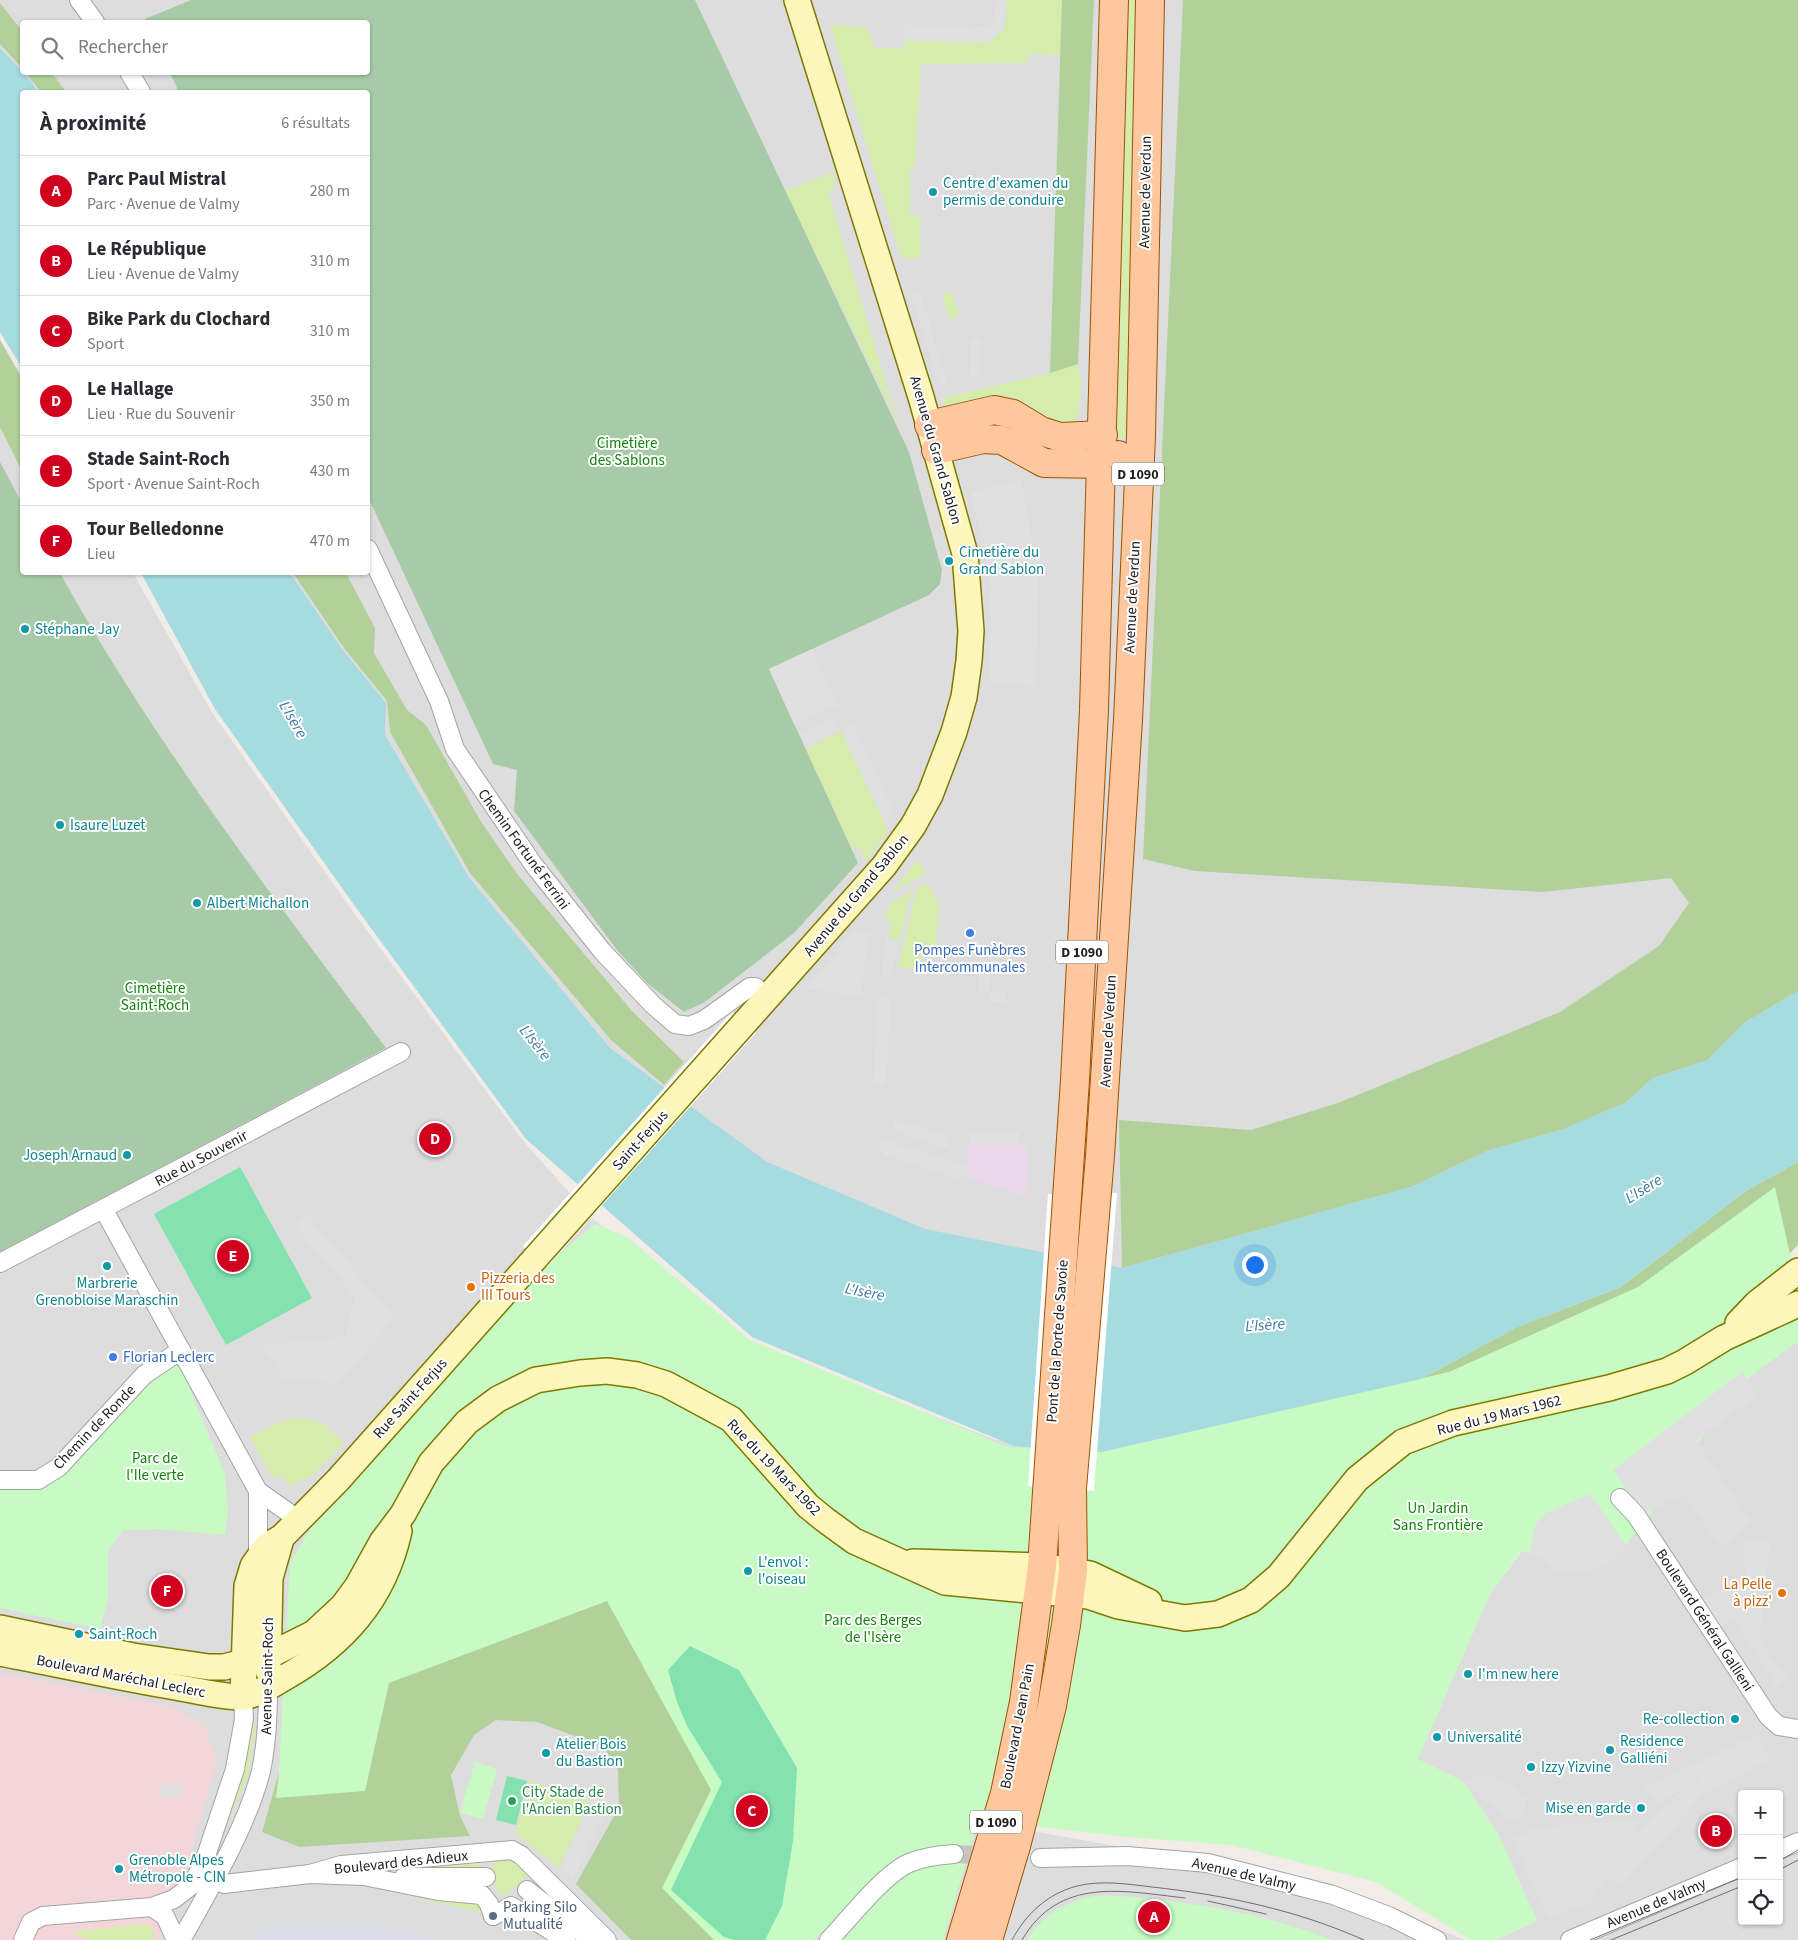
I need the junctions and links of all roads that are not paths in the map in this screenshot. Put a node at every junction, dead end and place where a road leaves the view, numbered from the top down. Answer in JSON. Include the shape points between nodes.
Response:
{"nodes":[{"id":1,"x":79,"y":0,"type":"edge"},
{"id":2,"x":797,"y":0,"type":"edge"},
{"id":3,"x":1114,"y":0,"type":"edge"},
{"id":4,"x":1150,"y":0,"type":"edge"},
{"id":5,"x":94,"y":20,"type":"edge"},
{"id":6,"x":131,"y":75,"type":"edge"},
{"id":7,"x":141,"y":90,"type":"edge"},
{"id":8,"x":1141,"y":436,"type":"junction"},
{"id":9,"x":933,"y":437,"type":"junction"},
{"id":10,"x":1107,"y":452,"type":"junction"},
{"id":11,"x":370,"y":553,"type":"edge"},
{"id":12,"x":1129,"y":669,"type":"junction"},
{"id":13,"x":768,"y":996,"type":"junction"},
{"id":14,"x":743,"y":1024,"type":"joint"},
{"id":15,"x":401,"y":1052,"type":"dead end"},
{"id":16,"x":1068,"y":1193,"type":"joint"},
{"id":17,"x":1097,"y":1194,"type":"joint"},
{"id":18,"x":104,"y":1210,"type":"junction"},
{"id":19,"x":536,"y":1257,"type":"joint"},
{"id":20,"x":0,"y":1263,"type":"edge"},
{"id":21,"x":1798,"y":1271,"type":"edge"},
{"id":22,"x":1798,"y":1304,"type":"edge"},
{"id":23,"x":1724,"y":1338,"type":"junction"},
{"id":24,"x":181,"y":1350,"type":"junction"},
{"id":25,"x":0,"y":1480,"type":"edge"},
{"id":26,"x":1059,"y":1488,"type":"junction"},
{"id":27,"x":258,"y":1491,"type":"junction"},
{"id":28,"x":1620,"y":1498,"type":"dead end"},
{"id":29,"x":403,"y":1514,"type":"junction"},
{"id":30,"x":290,"y":1529,"type":"junction"},
{"id":31,"x":258,"y":1559,"type":"junction"},
{"id":32,"x":1040,"y":1578,"type":"junction"},
{"id":33,"x":1071,"y":1582,"type":"junction"},
{"id":34,"x":0,"y":1628,"type":"edge"},
{"id":35,"x":0,"y":1652,"type":"edge"},
{"id":36,"x":257,"y":1659,"type":"junction"},
{"id":37,"x":268,"y":1688,"type":"junction"},
{"id":38,"x":243,"y":1697,"type":"junction"},
{"id":39,"x":1798,"y":1729,"type":"edge"},
{"id":40,"x":1798,"y":1842,"type":"edge"},
{"id":41,"x":1783,"y":1848,"type":"edge"},
{"id":42,"x":493,"y":1852,"type":"junction"},
{"id":43,"x":954,"y":1854,"type":"tunnel mouth"},
{"id":44,"x":1040,"y":1858,"type":"tunnel mouth"},
{"id":45,"x":205,"y":1859,"type":"junction"},
{"id":46,"x":534,"y":1867,"type":"junction"},
{"id":47,"x":1738,"y":1869,"type":"edge"},
{"id":48,"x":310,"y":1874,"type":"junction"},
{"id":49,"x":364,"y":1876,"type":"junction"},
{"id":50,"x":486,"y":1877,"type":"junction"},
{"id":51,"x":216,"y":1878,"type":"junction"},
{"id":52,"x":527,"y":1890,"type":"junction"},
{"id":53,"x":152,"y":1907,"type":"junction"},
{"id":54,"x":493,"y":1916,"type":"junction"},
{"id":55,"x":23,"y":1940,"type":"edge"},
{"id":56,"x":176,"y":1940,"type":"edge"},
{"id":57,"x":181,"y":1940,"type":"edge"},
{"id":58,"x":566,"y":1940,"type":"edge"},
{"id":59,"x":591,"y":1940,"type":"edge"},
{"id":60,"x":607,"y":1940,"type":"edge"},
{"id":61,"x":829,"y":1940,"type":"edge"},
{"id":62,"x":961,"y":1940,"type":"edge"},
{"id":63,"x":988,"y":1940,"type":"edge"},
{"id":64,"x":1437,"y":1940,"type":"edge"},
{"id":65,"x":1570,"y":1940,"type":"edge"}],
"edges":[{"from":1,"to":5,"type":"street"},
{"from":2,"to":9,"type":"main road","name":"Avenue du Grand Sablon"},
{"from":3,"to":10,"type":"main road","name":"Avenue de Verdun","number":"D 1090"},
{"from":4,"to":8,"type":"main road","name":"Avenue de Verdun","number":"D 1090"},
{"from":6,"to":7,"type":"street"},
{"from":8,"to":10,"type":"main road"},
{"from":8,"to":12,"type":"main road","name":"Avenue de Verdun","number":"D 1090"},
{"from":9,"to":10,"type":"main road","via":[[1002,440],[1044,463]]},
{"from":9,"to":13,"type":"main road","name":"Avenue du Grand Sablon","via":[[965,554],[971,631],[965,688],[954,732],[930,795],[903,841],[845,912]]},
{"from":10,"to":12,"type":"main road","via":[[1120,475],[1119,587]]},
{"from":10,"to":16,"type":"main road","name":"Avenue de Verdun","number":"D 1090"},
{"from":11,"to":13,"type":"street","name":"Chemin Fortuné Ferrini","via":[[439,701],[455,750],[533,864],[602,951],[675,1024],[689,1026],[704,1020],[750,987]]},
{"from":12,"to":17,"type":"main road","name":"Avenue de Verdun","number":"D 1090"},
{"from":13,"to":14,"type":"main road","name":"Avenue du Grand Sablon"},
{"from":14,"to":19,"type":"main road","name":"Saint-Ferjus"},
{"from":15,"to":18,"type":"street","name":"Rue du Souvenir"},
{"from":16,"to":26,"type":"main road","name":"Pont de la Porte de Savoie","number":"D 1090"},
{"from":17,"to":26,"type":"main road","name":"Pont de la Porte de Savoie","number":"D 1090"},
{"from":18,"to":20,"type":"street","name":"Rue du Souvenir"},
{"from":18,"to":24,"type":"street","name":"Avenue Saint-Roch"},
{"from":19,"to":30,"type":"main road","name":"Rue Saint-Ferjus","via":[[338,1480]]},
{"from":21,"to":23,"type":"main road","name":"Rue du 19 Mars 1962","via":[[1757,1303]]},
{"from":22,"to":23,"type":"main road","name":"Rue du 19 Mars 1962"},
{"from":23,"to":33,"type":"main road","name":"Rue du 19 Mars 1962","via":[[1667,1370],[1609,1388],[1453,1424],[1403,1442],[1357,1479],[1279,1576],[1251,1600],[1218,1614],[1185,1618],[1103,1579]]},
{"from":24,"to":25,"type":"street","name":"Chemin de Ronde","via":[[144,1376],[60,1467],[38,1480]]},
{"from":24,"to":27,"type":"street","name":"Avenue Saint-Roch"},
{"from":26,"to":32,"type":"main road","number":"D 1090"},
{"from":26,"to":33,"type":"main road","number":"D 1090"},
{"from":27,"to":30,"type":"street","name":"Avenue Saint-Roch"},
{"from":27,"to":31,"type":"street","name":"Avenue Saint-Roch"},
{"from":28,"to":39,"type":"street","name":"Boulevard Général Gallieni","via":[[1636,1515],[1768,1716],[1779,1726]]},
{"from":29,"to":32,"type":"main road","name":"Rue du 19 Mars 1962","via":[[416,1486],[448,1442],[467,1422],[498,1399],[536,1380],[607,1371],[666,1384],[731,1419],[808,1506],[854,1541],[945,1582]]},
{"from":29,"to":36,"type":"main road","name":"Rue du 19 Mars 1962","via":[[382,1542],[357,1587],[330,1620],[314,1633]]},
{"from":29,"to":37,"type":"main road","name":"Rue du 19 Mars 1962","via":[[387,1574],[359,1616],[323,1653]]},
{"from":30,"to":31,"type":"main road","name":"Avenue Saint-Roch","via":[[267,1546]]},
{"from":30,"to":36,"type":"main road","name":"Avenue Saint-Roch","via":[[270,1578]]},
{"from":31,"to":36,"type":"main road","name":"Avenue Saint-Roch","via":[[247,1586]]},
{"from":32,"to":33,"type":"main road","name":"Rue du 19 Mars 1962"},
{"from":32,"to":62,"type":"main road","name":"Boulevard Jean Pain","number":"D 1090","via":[[1024,1702],[1004,1793]]},
{"from":33,"to":63,"type":"main road","name":"Boulevard Jean Pain","number":"D 1090","via":[[1052,1706]]},
{"from":34,"to":36,"type":"main road","name":"Boulevard Maréchal Leclerc","via":[[133,1656],[217,1667]]},
{"from":35,"to":38,"type":"main road","name":"Boulevard Maréchal Leclerc","via":[[87,1672]]},
{"from":36,"to":37,"type":"main road","name":"Avenue Saint-Roch"},
{"from":36,"to":38,"type":"main road","name":"Avenue Saint-Roch"},
{"from":37,"to":38,"type":"main road","name":"Rue du 19 Mars 1962"},
{"from":37,"to":51,"type":"street","name":"Avenue Saint-Roch","via":[[268,1726],[260,1772]]},
{"from":38,"to":45,"type":"street","name":"Avenue Saint-Roch","via":[[244,1718],[235,1769]]},
{"from":40,"to":41,"type":"street"},
{"from":42,"to":46,"type":"street","name":"Boulevard des Adieux","via":[[512,1850]]},
{"from":42,"to":48,"type":"street","name":"Boulevard des Adieux","via":[[341,1866]]},
{"from":42,"to":50,"type":"street","name":"Boulevard des Adieux","via":[[487,1863]]},
{"from":43,"to":61,"type":"street","via":[[909,1863],[893,1873]]},
{"from":44,"to":64,"type":"street","name":"Avenue de Valmy","via":[[1127,1856],[1208,1863],[1333,1895],[1391,1917]]},
{"from":45,"to":51,"type":"street"},
{"from":45,"to":53,"type":"street","name":"Avenue Saint-Roch","via":[[192,1885],[174,1899]]},
{"from":46,"to":52,"type":"street"},
{"from":46,"to":60,"type":"street","name":"Boulevard des Adieux"},
{"from":47,"to":65,"type":"street","name":"Avenue de Valmy"},
{"from":48,"to":49,"type":"street","name":"Boulevard des Adieux"},
{"from":48,"to":51,"type":"street","name":"Boulevard des Adieux","via":[[224,1884]]},
{"from":49,"to":50,"type":"street","name":"Boulevard des Adieux"},
{"from":49,"to":54,"type":"street","name":"Boulevard des Adieux","via":[[438,1891],[482,1895]]},
{"from":50,"to":54,"type":"street","name":"Boulevard des Adieux","via":[[494,1892]]},
{"from":51,"to":57,"type":"street","name":"Avenue Saint-Roch"},
{"from":52,"to":54,"type":"street","via":[[514,1894]]},
{"from":52,"to":59,"type":"street"},
{"from":53,"to":55,"type":"street","via":[[44,1916],[31,1922]]},
{"from":53,"to":56,"type":"street","via":[[165,1916]]},
{"from":54,"to":58,"type":"street","via":[[511,1906]]}]}
